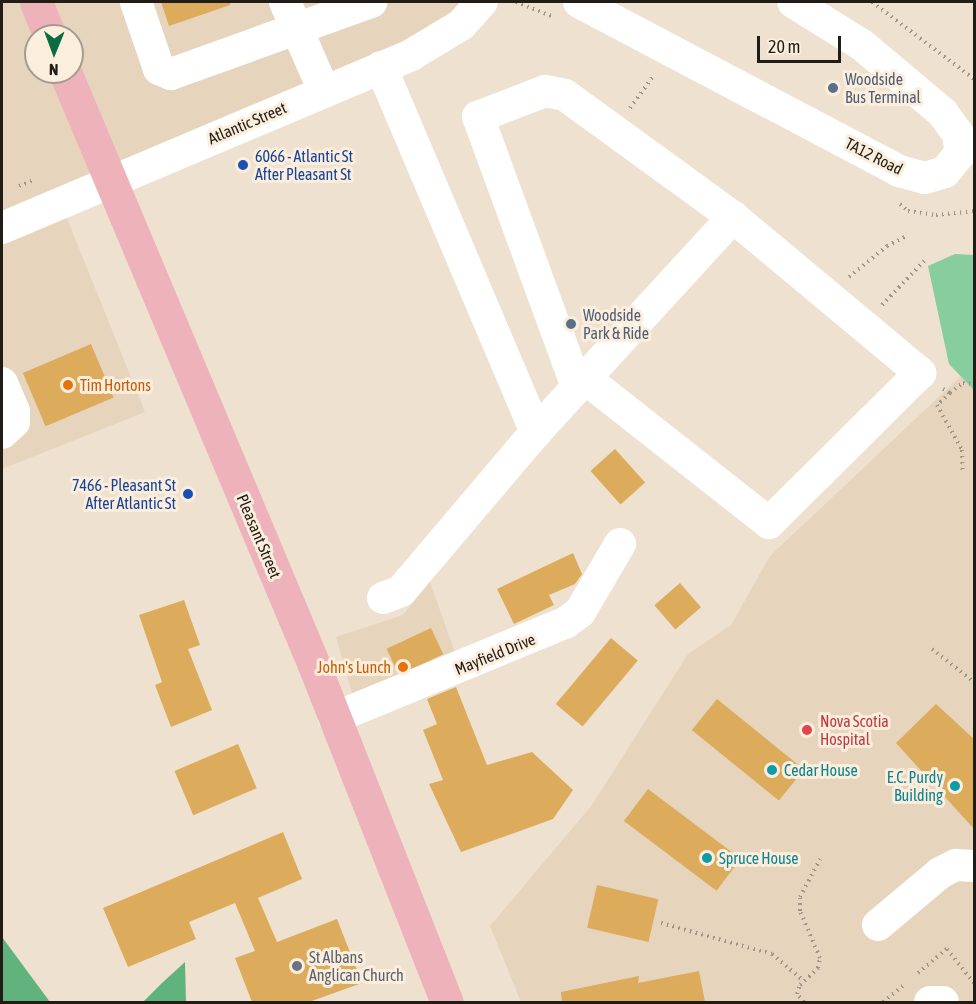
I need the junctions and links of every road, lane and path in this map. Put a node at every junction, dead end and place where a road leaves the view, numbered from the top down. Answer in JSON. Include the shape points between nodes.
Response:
{"nodes":[{"id":1,"x":36,"y":2,"type":"edge"},
{"id":2,"x":135,"y":2,"type":"edge"},
{"id":3,"x":285,"y":2,"type":"edge"},
{"id":4,"x":371,"y":2,"type":"edge"},
{"id":5,"x":482,"y":2,"type":"edge"},
{"id":6,"x":579,"y":2,"type":"edge"},
{"id":7,"x":794,"y":2,"type":"edge"},
{"id":8,"x":872,"y":2,"type":"edge"},
{"id":9,"x":45,"y":24,"type":"edge"},
{"id":10,"x":297,"y":30,"type":"junction"},
{"id":11,"x":381,"y":66,"type":"junction"},
{"id":12,"x":656,"y":72,"type":"dead end"},
{"id":13,"x":975,"y":79,"type":"edge"},
{"id":14,"x":70,"y":84,"type":"edge"},
{"id":15,"x":324,"y":91,"type":"junction"},
{"id":16,"x":614,"y":130,"type":"junction"},
{"id":17,"x":110,"y":182,"type":"junction"},
{"id":18,"x":891,"y":196,"type":"dead end"},
{"id":19,"x":975,"y":211,"type":"edge"},
{"id":20,"x":733,"y":217,"type":"junction"},
{"id":21,"x":2,"y":228,"type":"edge"},
{"id":22,"x":907,"y":236,"type":"dead end"},
{"id":23,"x":924,"y":261,"type":"dead end"},
{"id":24,"x":826,"y":294,"type":"junction"},
{"id":25,"x":862,"y":324,"type":"junction"},
{"id":26,"x":2,"y":383,"type":"edge"},
{"id":27,"x":581,"y":383,"type":"junction"},
{"id":28,"x":975,"y":384,"type":"edge"},
{"id":29,"x":950,"y":393,"type":"dead end"},
{"id":30,"x":937,"y":405,"type":"dead end"},
{"id":31,"x":536,"y":432,"type":"junction"},
{"id":32,"x":2,"y":434,"type":"edge"},
{"id":33,"x":963,"y":474,"type":"dead end"},
{"id":34,"x":620,"y":544,"type":"dead end"},
{"id":35,"x":383,"y":598,"type":"dead end"},
{"id":36,"x":932,"y":649,"type":"dead end"},
{"id":37,"x":975,"y":682,"type":"edge"},
{"id":38,"x":334,"y":717,"type":"junction"},
{"id":39,"x":820,"y":860,"type":"dead end"},
{"id":40,"x":975,"y":866,"type":"edge"},
{"id":41,"x":661,"y":923,"type":"dead end"},
{"id":42,"x":878,"y":925,"type":"dead end"},
{"id":43,"x":804,"y":981,"type":"junction"},
{"id":44,"x":447,"y":1002,"type":"edge"},
{"id":45,"x":804,"y":1002,"type":"edge"}],
"edges":[{"from":1,"to":9,"type":"main road"},
{"from":2,"to":10,"type":"street","via":[[159,69],[171,74]]},
{"from":3,"to":10,"type":"street"},
{"from":4,"to":10,"type":"street"},
{"from":5,"to":11,"type":"street","name":"Atlantic Street","via":[[461,25],[411,55]]},
{"from":6,"to":7,"type":"street","name":"TA12 Road","via":[[899,171],[925,178],[945,172],[959,155],[960,147],[958,134],[943,113],[862,45]]},
{"from":8,"to":13,"type":"path"},
{"from":10,"to":15,"type":"street"},
{"from":11,"to":15,"type":"street","name":"Atlantic Street"},
{"from":11,"to":31,"type":"street"},
{"from":12,"to":16,"type":"path"},
{"from":14,"to":17,"type":"main road","name":"Pleasant Street"},
{"from":15,"to":17,"type":"street","name":"Atlantic Street"},
{"from":16,"to":20,"type":"street"},
{"from":16,"to":27,"type":"street","via":[[565,95],[545,91],[478,117]]},
{"from":17,"to":21,"type":"street","name":"Atlantic Street"},
{"from":17,"to":38,"type":"main road","name":"Pleasant Street"},
{"from":18,"to":19,"type":"path","via":[[908,211],[936,215]]},
{"from":20,"to":24,"type":"street"},
{"from":20,"to":27,"type":"street"},
{"from":22,"to":24,"type":"path","via":[[886,246]]},
{"from":23,"to":25,"type":"path"},
{"from":24,"to":25,"type":"street"},
{"from":25,"to":27,"type":"street","via":[[920,373],[769,523]]},
{"from":26,"to":32,"type":"street","via":[[14,411],[14,422]]},
{"from":27,"to":31,"type":"street"},
{"from":28,"to":29,"type":"path","via":[[963,383]]},
{"from":30,"to":33,"type":"path","via":[[962,450]]},
{"from":31,"to":35,"type":"street","via":[[401,591]]},
{"from":34,"to":38,"type":"street","name":"Mayfield Drive","via":[[580,612],[565,623]]},
{"from":36,"to":37,"type":"path"},
{"from":38,"to":44,"type":"main road","name":"Pleasant Street"},
{"from":39,"to":43,"type":"path","via":[[800,897],[800,911],[820,958],[818,968]]},
{"from":40,"to":42,"type":"street","via":[[956,865],[940,873]]},
{"from":41,"to":43,"type":"path","via":[[772,954]]},
{"from":43,"to":45,"type":"path","via":[[797,994]]}]}
